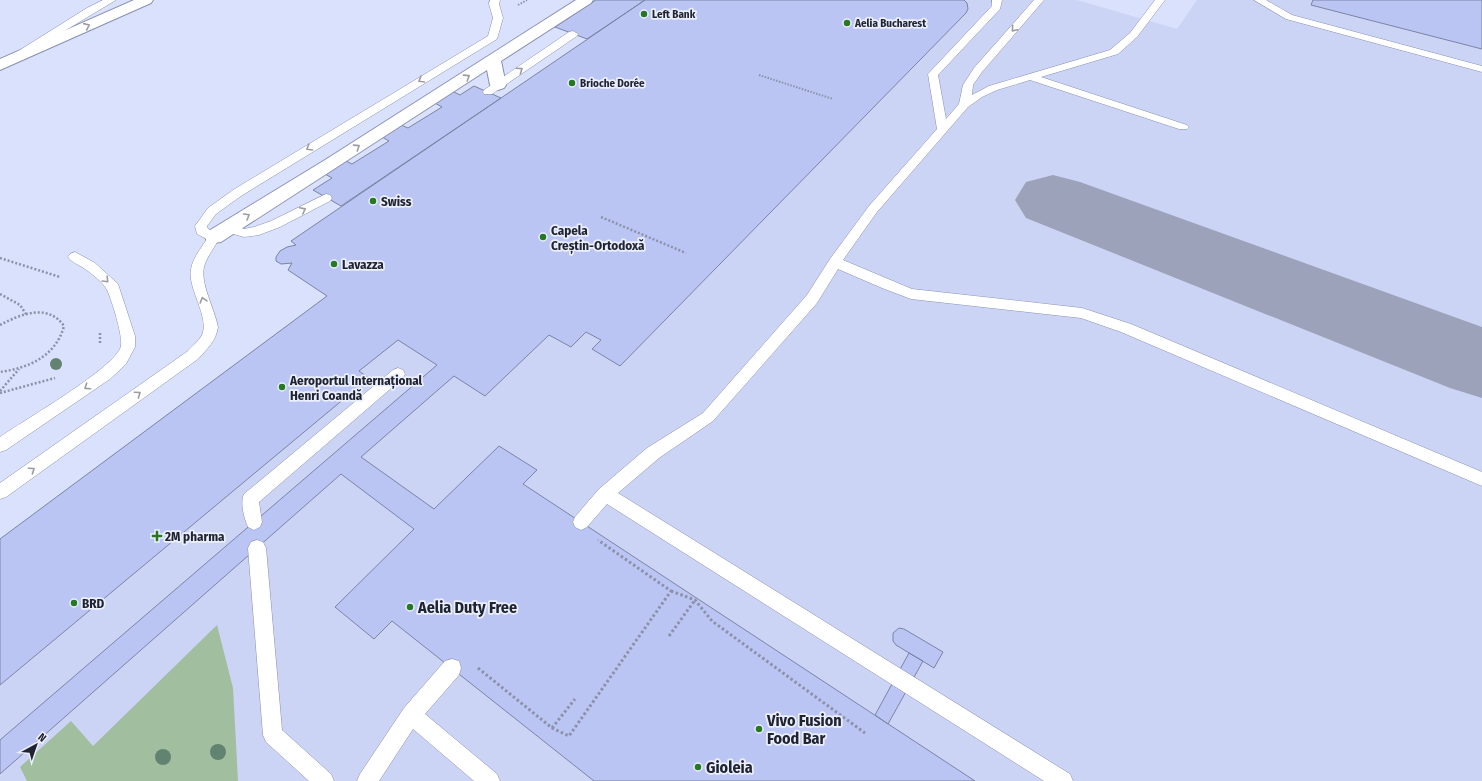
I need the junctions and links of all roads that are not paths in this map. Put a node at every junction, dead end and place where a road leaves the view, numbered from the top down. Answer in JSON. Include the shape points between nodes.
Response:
{"nodes":[{"id":1,"x":111,"y":0,"type":"edge"},
{"id":2,"x":146,"y":0,"type":"edge"},
{"id":3,"x":495,"y":0,"type":"edge"},
{"id":4,"x":586,"y":0,"type":"edge"},
{"id":5,"x":997,"y":0,"type":"edge"},
{"id":6,"x":1040,"y":0,"type":"edge"},
{"id":7,"x":1160,"y":0,"type":"edge"},
{"id":8,"x":1259,"y":0,"type":"edge"},
{"id":9,"x":573,"y":34,"type":"dead end"},
{"id":10,"x":493,"y":59,"type":"junction"},
{"id":11,"x":0,"y":64,"type":"edge"},
{"id":12,"x":1482,"y":69,"type":"edge"},
{"id":13,"x":1031,"y":77,"type":"junction"},
{"id":14,"x":493,"y":89,"type":"joint"},
{"id":15,"x":964,"y":105,"type":"junction"},
{"id":16,"x":1183,"y":127,"type":"dead end"},
{"id":17,"x":942,"y":129,"type":"junction"},
{"id":18,"x":326,"y":198,"type":"dead end"},
{"id":19,"x":221,"y":232,"type":"junction"},
{"id":20,"x":75,"y":257,"type":"dead end"},
{"id":21,"x":835,"y":262,"type":"junction"},
{"id":22,"x":398,"y":374,"type":"dead end"},
{"id":23,"x":0,"y":445,"type":"edge"},
{"id":24,"x":1482,"y":480,"type":"edge"},
{"id":25,"x":0,"y":492,"type":"edge"},
{"id":26,"x":605,"y":494,"type":"junction"},
{"id":27,"x":254,"y":522,"type":"dead end"},
{"id":28,"x":581,"y":522,"type":"dead end"},
{"id":29,"x":257,"y":548,"type":"dead end"},
{"id":30,"x":452,"y":668,"type":"dead end"},
{"id":31,"x":411,"y":715,"type":"junction"},
{"id":32,"x":324,"y":781,"type":"edge"},
{"id":33,"x":367,"y":781,"type":"edge"},
{"id":34,"x":490,"y":781,"type":"edge"},
{"id":35,"x":1063,"y":781,"type":"edge"}],
"edges":[{"from":1,"to":11,"type":"lane"},
{"from":11,"to":2,"type":"street","one_way":true},
{"from":3,"to":19,"type":"lane","one_way":true,"via":[[498,18],[493,37],[236,193],[212,212],[201,226],[202,231]]},
{"from":4,"to":10,"type":"street"},
{"from":5,"to":17,"type":"lane","via":[[997,7],[933,74]]},
{"from":6,"to":15,"type":"lane","one_way":true,"via":[[978,70],[968,85]]},
{"from":7,"to":13,"type":"lane","via":[[1124,46],[1114,52]]},
{"from":8,"to":12,"type":"lane","via":[[1289,17]]},
{"from":14,"to":9,"type":"lane","one_way":true},
{"from":10,"to":14,"type":"street"},
{"from":19,"to":10,"type":"street","one_way":true},
{"from":13,"to":15,"type":"lane","via":[[988,90]]},
{"from":13,"to":16,"type":"lane"},
{"from":15,"to":17,"type":"lane"},
{"from":17,"to":21,"type":"lane","via":[[873,209]]},
{"from":19,"to":18,"type":"lane","one_way":true,"via":[[257,231]]},
{"from":25,"to":19,"type":"lane","one_way":true,"via":[[193,355],[205,342],[210,332],[210,321],[197,281],[197,268]]},
{"from":20,"to":23,"type":"lane","one_way":true,"via":[[90,266],[113,287],[128,336],[128,347],[120,360],[105,375]]},
{"from":21,"to":24,"type":"lane","via":[[911,294],[1082,313],[1126,328]]},
{"from":21,"to":26,"type":"lane","via":[[812,299],[708,417],[653,453]]},
{"from":22,"to":27,"type":"lane","via":[[250,499]]},
{"from":26,"to":28,"type":"lane"},
{"from":26,"to":35,"type":"lane"},
{"from":29,"to":32,"type":"lane","via":[[273,735]]},
{"from":30,"to":31,"type":"lane"},
{"from":31,"to":33,"type":"lane"},
{"from":31,"to":34,"type":"lane"}]}
